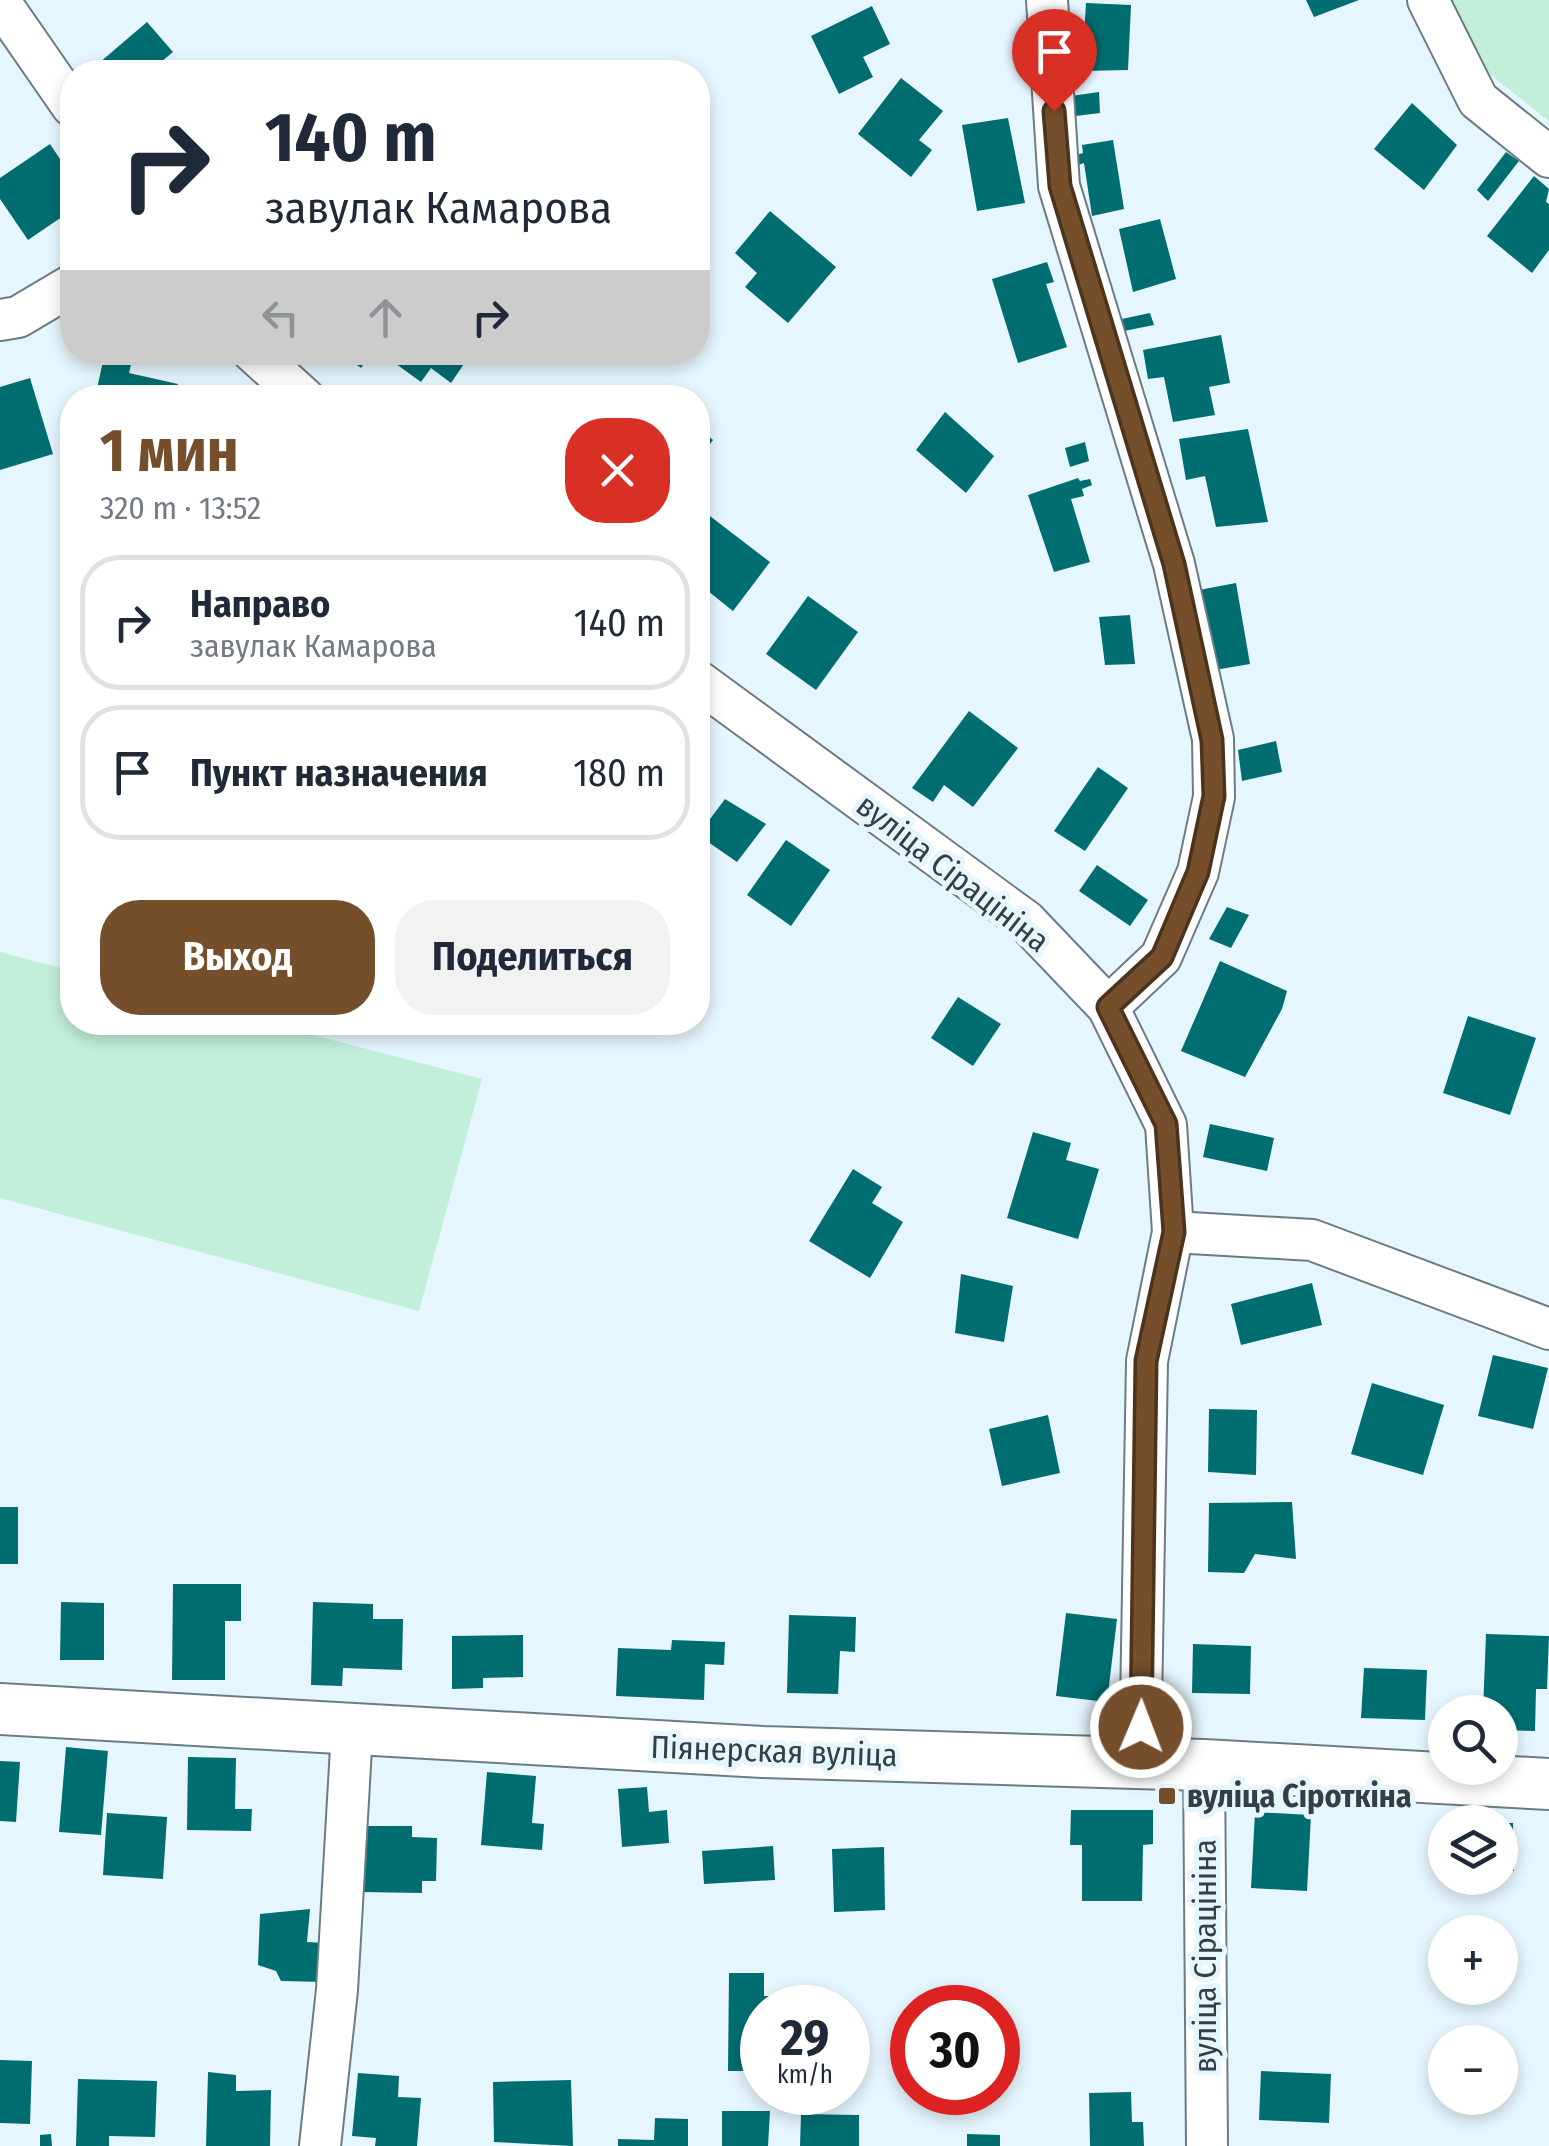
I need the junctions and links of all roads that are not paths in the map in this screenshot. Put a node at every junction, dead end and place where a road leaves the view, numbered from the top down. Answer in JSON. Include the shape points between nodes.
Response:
{"nodes":[{"id":1,"x":1047,"y":0,"type":"edge"},
{"id":2,"x":1428,"y":0,"type":"edge"},
{"id":3,"x":0,"y":2,"type":"edge"},
{"id":4,"x":60,"y":89,"type":"edge"},
{"id":5,"x":1549,"y":157,"type":"edge"},
{"id":6,"x":60,"y":291,"type":"edge"},
{"id":7,"x":9,"y":318,"type":"edge"},
{"id":8,"x":60,"y":321,"type":"edge"},
{"id":9,"x":265,"y":365,"type":"edge"},
{"id":10,"x":289,"y":385,"type":"edge"},
{"id":11,"x":710,"y":690,"type":"edge"},
{"id":12,"x":1108,"y":1007,"type":"junction"},
{"id":13,"x":1174,"y":1232,"type":"junction"},
{"id":14,"x":1549,"y":1329,"type":"edge"},
{"id":15,"x":0,"y":1709,"type":"edge"},
{"id":16,"x":352,"y":1731,"type":"junction"},
{"id":17,"x":1140,"y":1764,"type":"junction"},
{"id":18,"x":1204,"y":1766,"type":"junction"},
{"id":19,"x":1549,"y":1784,"type":"edge"},
{"id":20,"x":320,"y":2146,"type":"edge"},
{"id":21,"x":1206,"y":2146,"type":"edge"}],
"edges":[{"from":1,"to":12,"type":"street","via":[[1060,186],[1174,564],[1212,740],[1214,796],[1198,872],[1162,957]]},
{"from":2,"to":5,"type":"street","via":[[1478,100]]},
{"from":3,"to":4,"type":"street"},
{"from":6,"to":7,"type":"street"},
{"from":7,"to":8,"type":"street"},
{"from":9,"to":10,"type":"street"},
{"from":11,"to":12,"type":"street","name":"вуліца Сірацініна","via":[[1026,921]]},
{"from":12,"to":13,"type":"street","name":"вуліца Сірацініна","via":[[1166,1124]]},
{"from":13,"to":14,"type":"street","via":[[1312,1240]]},
{"from":13,"to":17,"type":"street","name":"вуліца Сірацініна","via":[[1146,1361]]},
{"from":15,"to":16,"type":"street","name":"Піянерская вуліца"},
{"from":16,"to":17,"type":"street","name":"Піянерская вуліца"},
{"from":16,"to":20,"type":"street"},
{"from":17,"to":18,"type":"street","name":"Піянерская вуліца"},
{"from":18,"to":19,"type":"street","name":"Піянерская вуліца"},
{"from":18,"to":21,"type":"street","name":"вуліца Сірацініна"}]}
